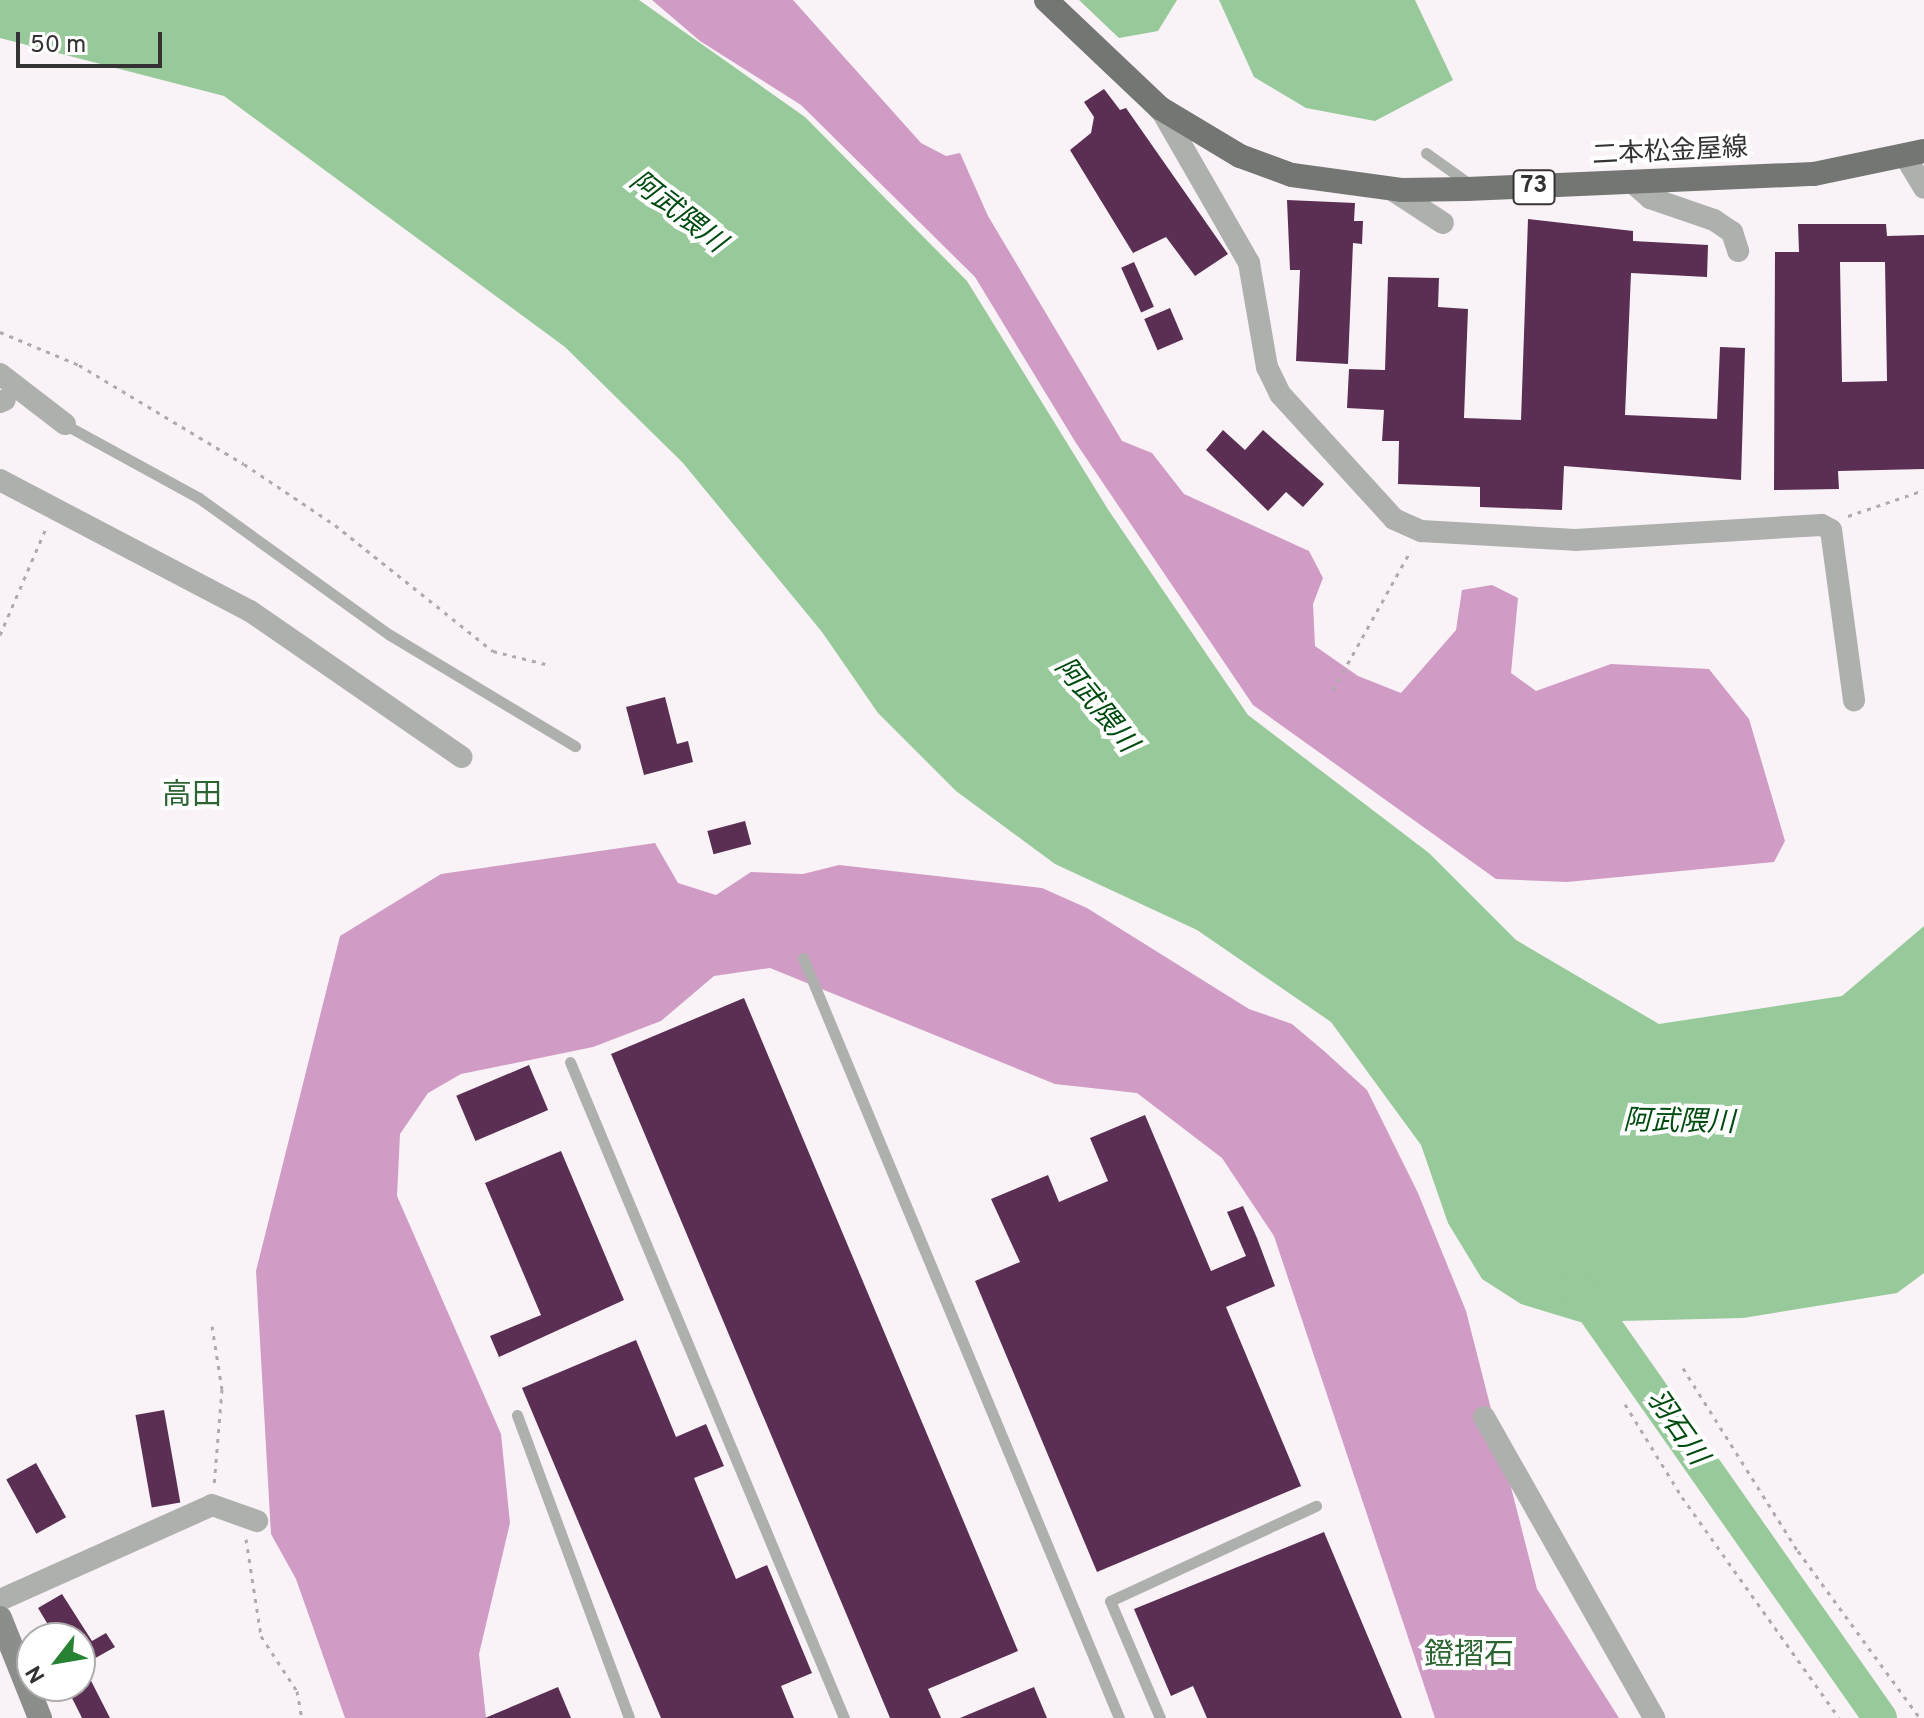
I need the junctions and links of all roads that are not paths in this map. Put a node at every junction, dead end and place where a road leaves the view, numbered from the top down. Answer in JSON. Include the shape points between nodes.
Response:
{"nodes":[{"id":1,"x":1046,"y":0,"type":"edge"},
{"id":2,"x":1160,"y":108,"type":"junction"},
{"id":3,"x":1426,"y":153,"type":"dead end"},
{"id":4,"x":1914,"y":154,"type":"edge"},
{"id":5,"x":1633,"y":183,"type":"junction"},
{"id":6,"x":1924,"y":188,"type":"edge"},
{"id":7,"x":1391,"y":189,"type":"junction"},
{"id":8,"x":1476,"y":189,"type":"junction"},
{"id":9,"x":1443,"y":223,"type":"dead end"},
{"id":10,"x":1738,"y":251,"type":"dead end"},
{"id":11,"x":0,"y":374,"type":"edge"},
{"id":12,"x":2,"y":400,"type":"edge"},
{"id":13,"x":65,"y":424,"type":"junction"},
{"id":14,"x":0,"y":480,"type":"edge"},
{"id":15,"x":1854,"y":700,"type":"dead end"},
{"id":16,"x":575,"y":746,"type":"dead end"},
{"id":17,"x":462,"y":757,"type":"dead end"},
{"id":18,"x":803,"y":958,"type":"dead end"},
{"id":19,"x":570,"y":1062,"type":"dead end"},
{"id":20,"x":517,"y":1415,"type":"dead end"},
{"id":21,"x":1484,"y":1417,"type":"dead end"},
{"id":22,"x":1316,"y":1506,"type":"dead end"},
{"id":23,"x":249,"y":1518,"type":"road end"},
{"id":24,"x":0,"y":1600,"type":"edge"},
{"id":25,"x":0,"y":1618,"type":"edge"},
{"id":26,"x":40,"y":1718,"type":"edge"},
{"id":27,"x":629,"y":1718,"type":"edge"},
{"id":28,"x":844,"y":1718,"type":"edge"},
{"id":29,"x":1119,"y":1718,"type":"edge"},
{"id":30,"x":1160,"y":1718,"type":"edge"},
{"id":31,"x":1654,"y":1718,"type":"edge"}],
"edges":[{"from":1,"to":2,"type":"main road","name":"二本松金屋線","number":"73"},
{"from":2,"to":7,"type":"main road","name":"二本松金屋線","number":"73","via":[[1240,156],[1292,175]]},
{"from":2,"to":15,"type":"street","via":[[1249,263],[1267,367],[1280,394],[1394,519],[1421,531],[1514,531],[1575,540],[1822,525],[1831,530]]},
{"from":3,"to":8,"type":"lane"},
{"from":4,"to":5,"type":"main road","name":"二本松金屋線","number":"73","via":[[1814,174]]},
{"from":4,"to":6,"type":"street"},
{"from":5,"to":8,"type":"main road","name":"二本松金屋線","number":"73"},
{"from":5,"to":10,"type":"street","via":[[1650,198],[1714,220],[1732,232]]},
{"from":7,"to":8,"type":"main road","name":"二本松金屋線","number":"73"},
{"from":7,"to":9,"type":"street"},
{"from":11,"to":13,"type":"street"},
{"from":12,"to":13,"type":"lane"},
{"from":13,"to":16,"type":"lane","via":[[199,498],[390,635]]},
{"from":14,"to":17,"type":"street","via":[[54,503],[204,592],[250,611]]},
{"from":18,"to":29,"type":"lane"},
{"from":19,"to":28,"type":"lane"},
{"from":20,"to":27,"type":"lane"},
{"from":21,"to":31,"type":"street"},
{"from":22,"to":30,"type":"lane","via":[[1110,1601]]},
{"from":23,"to":24,"type":"street","via":[[212,1505]]},
{"from":25,"to":26,"type":"street"}]}
